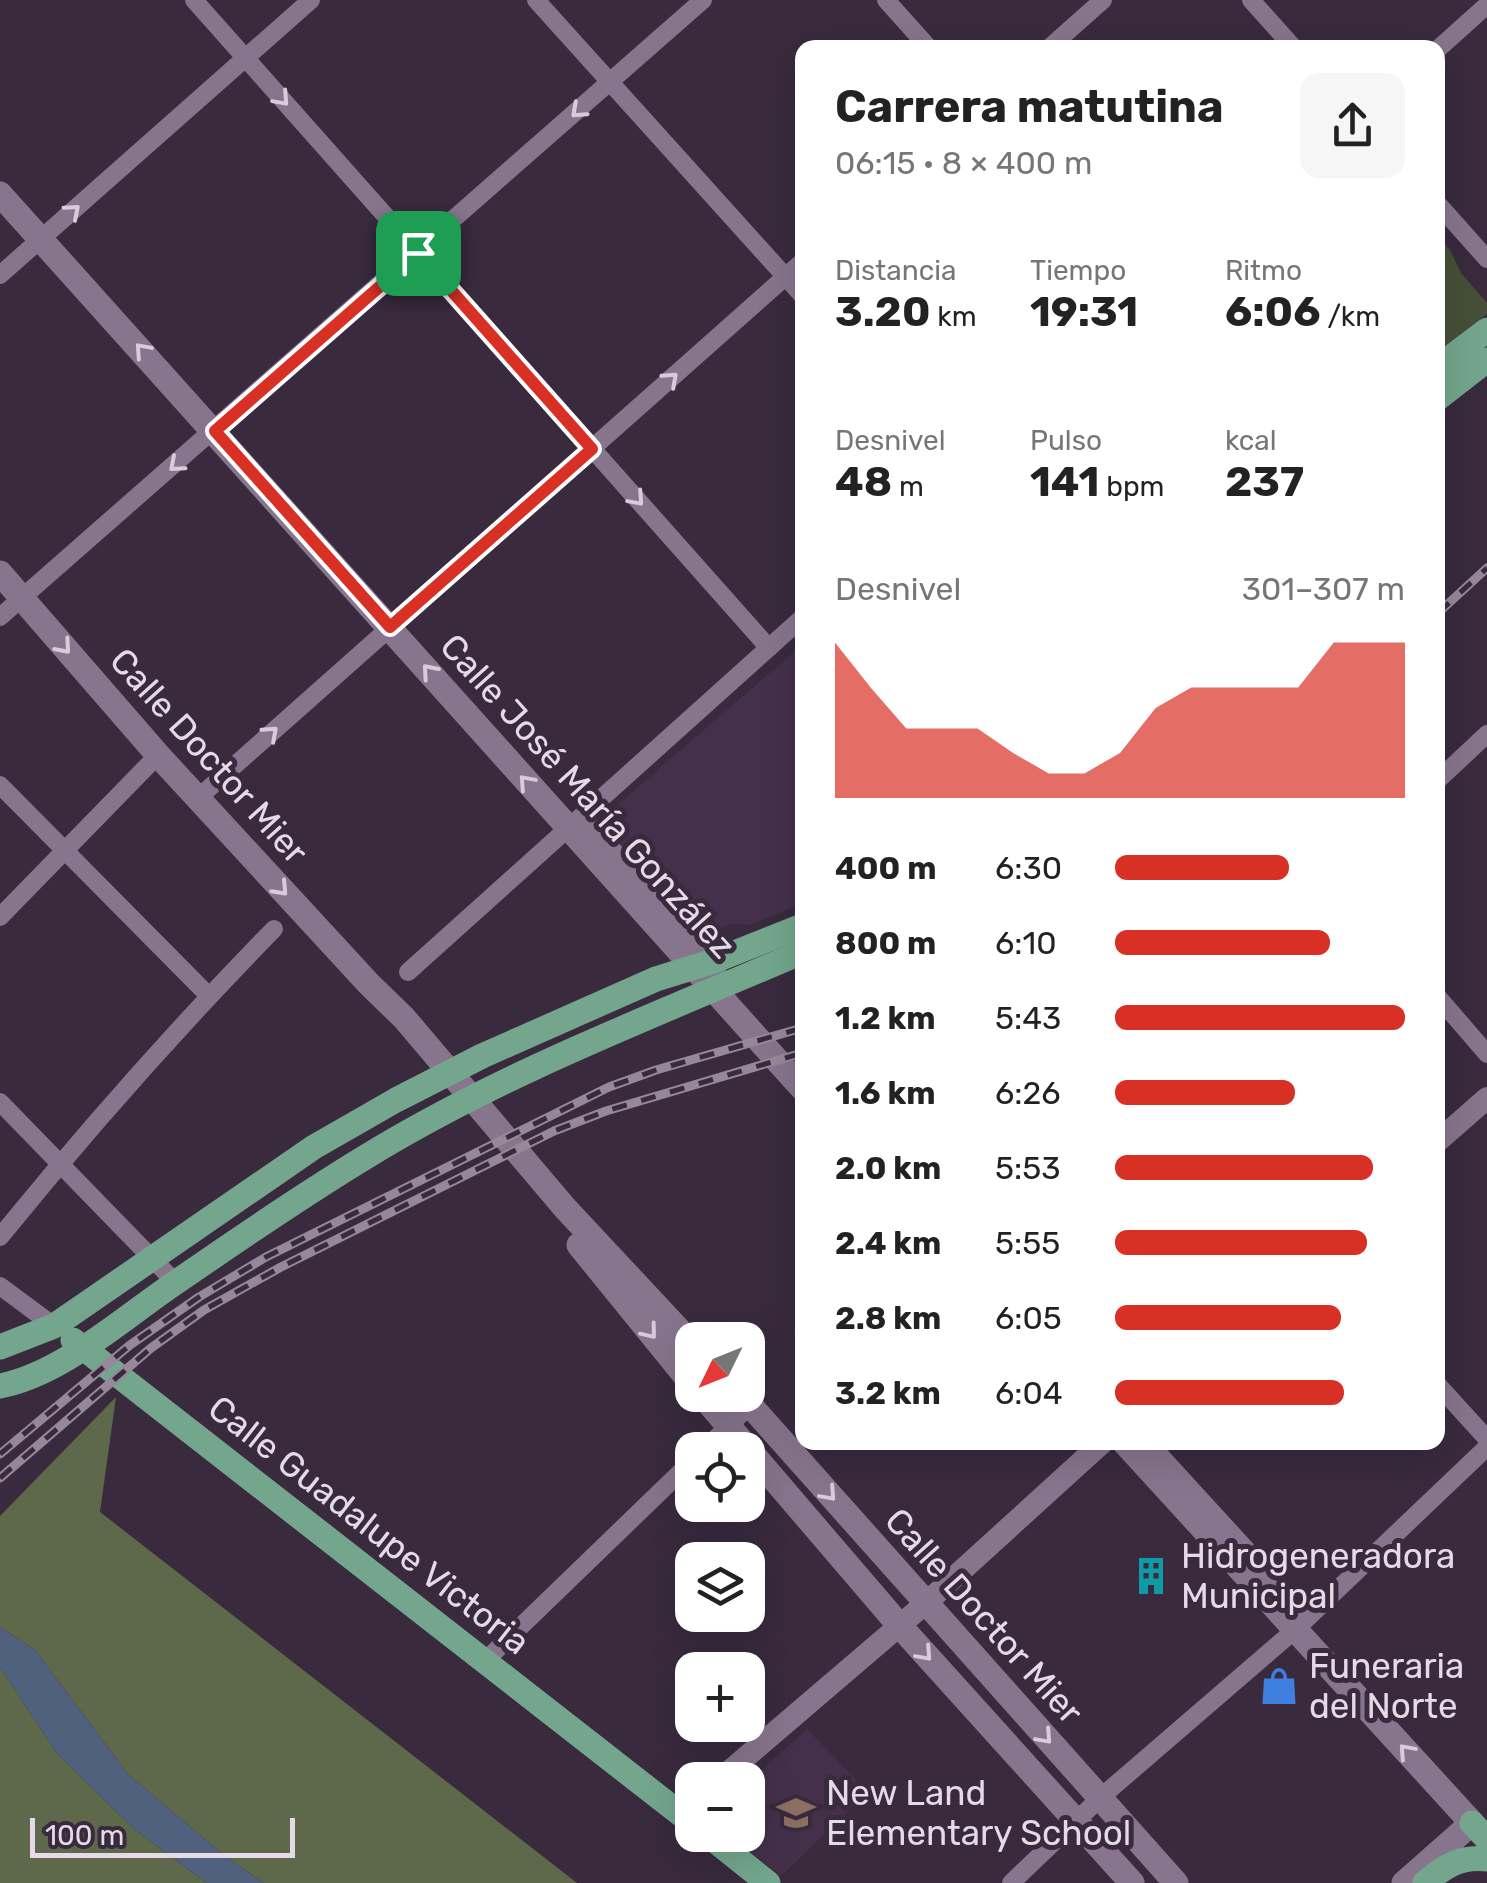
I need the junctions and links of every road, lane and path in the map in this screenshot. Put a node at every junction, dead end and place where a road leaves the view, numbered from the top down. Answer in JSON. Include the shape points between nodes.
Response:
{"nodes":[{"id":1,"x":194,"y":0,"type":"edge"},
{"id":2,"x":310,"y":0,"type":"edge"},
{"id":3,"x":536,"y":0,"type":"edge"},
{"id":4,"x":703,"y":0,"type":"edge"},
{"id":5,"x":886,"y":0,"type":"edge"},
{"id":6,"x":1102,"y":0,"type":"edge"},
{"id":7,"x":1251,"y":0,"type":"edge"},
{"id":8,"x":1487,"y":4,"type":"edge"},
{"id":9,"x":922,"y":40,"type":"edge"},
{"id":10,"x":1057,"y":40,"type":"edge"},
{"id":11,"x":1287,"y":40,"type":"edge"},
{"id":12,"x":1445,"y":43,"type":"edge"},
{"id":13,"x":246,"y":58,"type":"junction"},
{"id":14,"x":610,"y":82,"type":"junction"},
{"id":15,"x":0,"y":194,"type":"edge"},
{"id":16,"x":1445,"y":212,"type":"edge"},
{"id":17,"x":41,"y":239,"type":"junction"},
{"id":18,"x":418,"y":253,"type":"junction"},
{"id":19,"x":1487,"y":259,"type":"edge"},
{"id":20,"x":795,"y":268,"type":"edge"},
{"id":21,"x":0,"y":275,"type":"edge"},
{"id":22,"x":786,"y":276,"type":"junction"},
{"id":23,"x":795,"y":287,"type":"edge"},
{"id":24,"x":1487,"y":330,"type":"edge"},
{"id":25,"x":1487,"y":360,"type":"edge"},
{"id":26,"x":1445,"y":361,"type":"edge"},
{"id":27,"x":1445,"y":393,"type":"edge"},
{"id":28,"x":215,"y":431,"type":"junction"},
{"id":29,"x":592,"y":449,"type":"junction"},
{"id":30,"x":0,"y":574,"type":"edge"},
{"id":31,"x":22,"y":598,"type":"junction"},
{"id":32,"x":0,"y":617,"type":"edge"},
{"id":33,"x":795,"y":624,"type":"edge"},
{"id":34,"x":390,"y":627,"type":"junction"},
{"id":35,"x":769,"y":648,"type":"junction"},
{"id":36,"x":1487,"y":734,"type":"edge"},
{"id":37,"x":158,"y":755,"type":"junction"},
{"id":38,"x":1445,"y":773,"type":"edge"},
{"id":39,"x":0,"y":786,"type":"edge"},
{"id":40,"x":198,"y":798,"type":"junction"},
{"id":41,"x":582,"y":816,"type":"junction"},
{"id":42,"x":560,"y":836,"type":"junction"},
{"id":43,"x":66,"y":852,"type":"junction"},
{"id":44,"x":0,"y":917,"type":"edge"},
{"id":45,"x":274,"y":929,"type":"dead end"},
{"id":46,"x":795,"y":929,"type":"edge"},
{"id":47,"x":795,"y":955,"type":"edge"},
{"id":48,"x":714,"y":961,"type":"junction"},
{"id":49,"x":681,"y":969,"type":"junction"},
{"id":50,"x":408,"y":972,"type":"dead end"},
{"id":51,"x":730,"y":983,"type":"junction"},
{"id":52,"x":369,"y":984,"type":"junction"},
{"id":53,"x":208,"y":996,"type":"junction"},
{"id":54,"x":699,"y":996,"type":"junction"},
{"id":55,"x":1445,"y":1005,"type":"edge"},
{"id":56,"x":1487,"y":1054,"type":"edge"},
{"id":57,"x":795,"y":1080,"type":"edge"},
{"id":58,"x":1487,"y":1098,"type":"edge"},
{"id":59,"x":0,"y":1102,"type":"edge"},
{"id":60,"x":1445,"y":1135,"type":"edge"},
{"id":61,"x":60,"y":1163,"type":"junction"},
{"id":62,"x":0,"y":1237,"type":"edge"},
{"id":63,"x":152,"y":1258,"type":"junction"},
{"id":64,"x":176,"y":1282,"type":"junction"},
{"id":65,"x":0,"y":1286,"type":"edge"},
{"id":66,"x":54,"y":1326,"type":"junction"},
{"id":67,"x":675,"y":1326,"type":"edge"},
{"id":68,"x":0,"y":1347,"type":"edge"},
{"id":69,"x":83,"y":1347,"type":"junction"},
{"id":70,"x":675,"y":1363,"type":"edge"},
{"id":71,"x":0,"y":1386,"type":"edge"},
{"id":72,"x":1445,"y":1393,"type":"edge"},
{"id":73,"x":716,"y":1412,"type":"edge"},
{"id":74,"x":738,"y":1412,"type":"edge"},
{"id":75,"x":757,"y":1412,"type":"edge"},
{"id":76,"x":728,"y":1427,"type":"junction"},
{"id":77,"x":723,"y":1432,"type":"edge"},
{"id":78,"x":1487,"y":1439,"type":"edge"},
{"id":79,"x":1487,"y":1447,"type":"edge"},
{"id":80,"x":1093,"y":1450,"type":"edge"},
{"id":81,"x":1131,"y":1450,"type":"edge"},
{"id":82,"x":1155,"y":1450,"type":"edge"},
{"id":83,"x":675,"y":1477,"type":"edge"},
{"id":84,"x":926,"y":1602,"type":"junction"},
{"id":85,"x":1302,"y":1623,"type":"junction"},
{"id":86,"x":899,"y":1626,"type":"junction"},
{"id":87,"x":486,"y":1660,"type":"junction"},
{"id":88,"x":740,"y":1762,"type":"edge"},
{"id":89,"x":1100,"y":1798,"type":"junction"},
{"id":90,"x":675,"y":1803,"type":"edge"},
{"id":91,"x":1076,"y":1820,"type":"junction"},
{"id":92,"x":1482,"y":1824,"type":"edge"},
{"id":93,"x":729,"y":1852,"type":"edge"},
{"id":94,"x":1487,"y":1859,"type":"edge"},
{"id":95,"x":768,"y":1883,"type":"edge"},
{"id":96,"x":1010,"y":1883,"type":"edge"},
{"id":97,"x":1132,"y":1883,"type":"edge"},
{"id":98,"x":1176,"y":1883,"type":"edge"},
{"id":99,"x":1404,"y":1883,"type":"edge"},
{"id":100,"x":1425,"y":1883,"type":"edge"}],
"edges":[{"from":1,"to":13,"type":"street"},
{"from":2,"to":13,"type":"street"},
{"from":3,"to":14,"type":"street"},
{"from":4,"to":14,"type":"street"},
{"from":5,"to":9,"type":"street"},
{"from":6,"to":10,"type":"street"},
{"from":7,"to":11,"type":"street"},
{"from":8,"to":12,"type":"street"},
{"from":17,"to":13,"type":"street","one_way":true},
{"from":13,"to":18,"type":"street","one_way":true},
{"from":14,"to":18,"type":"street","one_way":true},
{"from":14,"to":22,"type":"street"},
{"from":15,"to":17,"type":"main road","name":"Calle José María González"},
{"from":16,"to":19,"type":"street"},
{"from":17,"to":21,"type":"street"},
{"from":28,"to":17,"type":"main road","name":"Calle José María González","one_way":true},
{"from":18,"to":28,"type":"street"},
{"from":18,"to":29,"type":"street"},
{"from":20,"to":22,"type":"street"},
{"from":22,"to":23,"type":"street"},
{"from":29,"to":22,"type":"street","one_way":true},
{"from":24,"to":26,"type":"main road"},
{"from":25,"to":27,"type":"main road"},
{"from":28,"to":31,"type":"street","one_way":true},
{"from":28,"to":34,"type":"main road","name":"Calle José María González"},
{"from":29,"to":34,"type":"street"},
{"from":29,"to":35,"type":"street","one_way":true},
{"from":30,"to":31,"type":"main road","name":"Calle Doctor Mier"},
{"from":31,"to":32,"type":"street"},
{"from":31,"to":37,"type":"main road","name":"Calle Doctor Mier","one_way":true},
{"from":33,"to":35,"type":"street"},
{"from":40,"to":34,"type":"street","one_way":true},
{"from":57,"to":34,"type":"main road","name":"Calle José María González","one_way":true},
{"from":35,"to":41,"type":"street"},
{"from":36,"to":38,"type":"street"},
{"from":37,"to":40,"type":"main road","name":"Calle Doctor Mier"},
{"from":37,"to":43,"type":"street"},
{"from":39,"to":43,"type":"street"},
{"from":40,"to":52,"type":"main road","name":"Calle Doctor Mier","one_way":true},
{"from":41,"to":42,"type":"street"},
{"from":41,"to":48,"type":"street"},
{"from":42,"to":49,"type":"street"},
{"from":42,"to":50,"type":"street"},
{"from":43,"to":44,"type":"street"},
{"from":43,"to":53,"type":"street"},
{"from":45,"to":53,"type":"street"},
{"from":46,"to":48,"type":"main road"},
{"from":47,"to":51,"type":"main road"},
{"from":48,"to":49,"type":"main road"},
{"from":48,"to":51,"type":"street"},
{"from":49,"to":54,"type":"street"},
{"from":49,"to":63,"type":"main road","via":[[396,1100],[314,1147]]},
{"from":51,"to":54,"type":"main road"},
{"from":52,"to":67,"type":"main road","name":"Calle Doctor Mier"},
{"from":52,"to":70,"type":"main road","name":"Calle Doctor Mier","one_way":true},
{"from":53,"to":61,"type":"street"},
{"from":54,"to":64,"type":"main road","via":[[499,1082]]},
{"from":55,"to":56,"type":"street"},
{"from":58,"to":60,"type":"street"},
{"from":59,"to":61,"type":"street"},
{"from":61,"to":62,"type":"street"},
{"from":61,"to":63,"type":"street"},
{"from":63,"to":64,"type":"street"},
{"from":63,"to":66,"type":"main road"},
{"from":64,"to":69,"type":"main road"},
{"from":65,"to":66,"type":"street","name":"Calle Guadalupe Victoria"},
{"from":66,"to":68,"type":"main road"},
{"from":66,"to":69,"type":"main road","name":"Calle Guadalupe Victoria"},
{"from":69,"to":71,"type":"main road","via":[[25,1380]]},
{"from":69,"to":87,"type":"main road","name":"Calle Guadalupe Victoria"},
{"from":72,"to":78,"type":"street"},
{"from":73,"to":76,"type":"main road","name":"Calle Doctor Mier"},
{"from":74,"to":76,"type":"street"},
{"from":75,"to":84,"type":"main road","name":"Calle Doctor Mier","one_way":true},
{"from":76,"to":77,"type":"street"},
{"from":76,"to":86,"type":"main road","name":"Calle Doctor Mier"},
{"from":79,"to":85,"type":"street"},
{"from":80,"to":84,"type":"street"},
{"from":81,"to":85,"type":"main road"},
{"from":82,"to":85,"type":"street"},
{"from":83,"to":87,"type":"street"},
{"from":84,"to":86,"type":"street"},
{"from":84,"to":89,"type":"main road","name":"Calle Doctor Mier","one_way":true},
{"from":85,"to":89,"type":"street"},
{"from":92,"to":85,"type":"main road","one_way":true},
{"from":86,"to":88,"type":"street"},
{"from":86,"to":91,"type":"main road","name":"Calle Doctor Mier","one_way":true},
{"from":87,"to":90,"type":"main road","name":"Calle Guadalupe Victoria"},
{"from":89,"to":91,"type":"street"},
{"from":89,"to":98,"type":"main road","name":"Calle Doctor Mier"},
{"from":91,"to":96,"type":"street"},
{"from":91,"to":97,"type":"main road","name":"Calle Doctor Mier"},
{"from":92,"to":99,"type":"main road"},
{"from":93,"to":95,"type":"main road"},
{"from":94,"to":100,"type":"main road","via":[[1447,1864]]}]}
